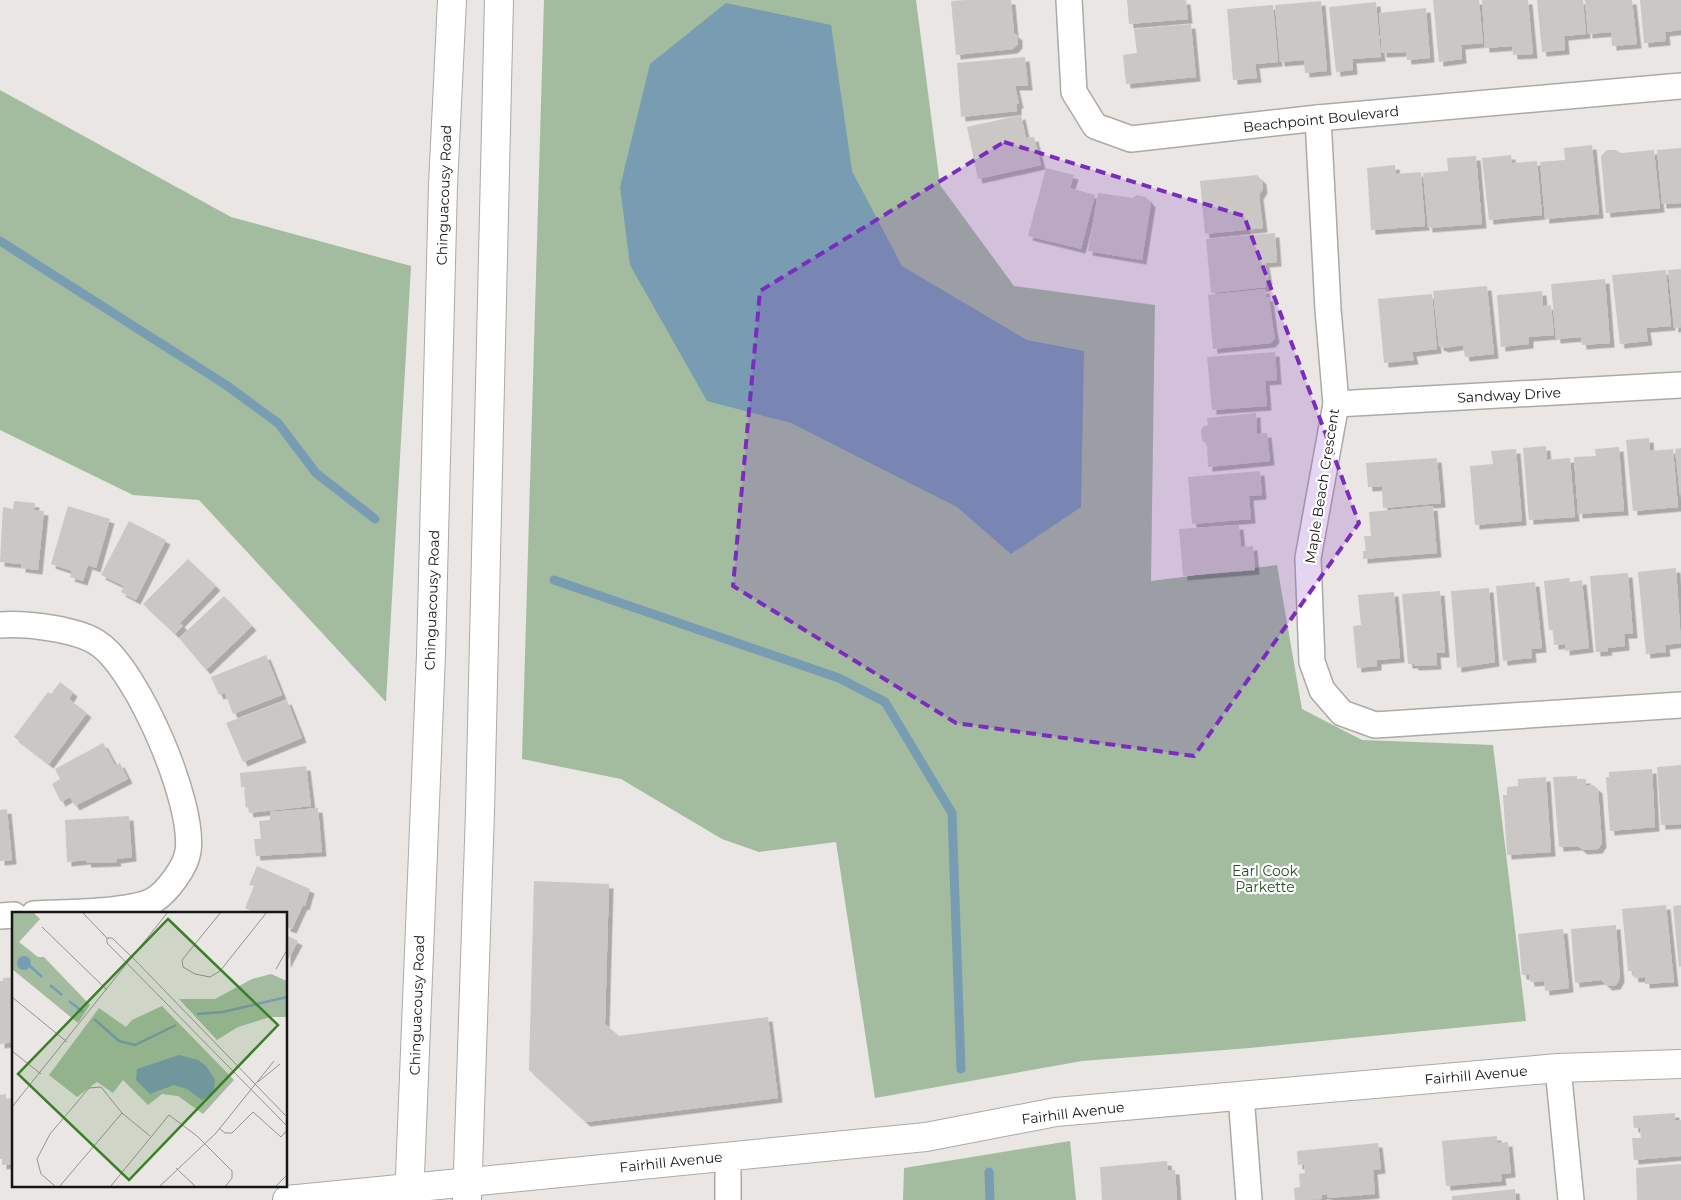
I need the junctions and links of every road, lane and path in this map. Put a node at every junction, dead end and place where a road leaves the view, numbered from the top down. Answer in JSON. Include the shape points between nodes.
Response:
{"nodes":[{"id":1,"x":452,"y":0,"type":"edge"},
{"id":2,"x":499,"y":0,"type":"edge"},
{"id":3,"x":1069,"y":0,"type":"edge"},
{"id":4,"x":1681,"y":86,"type":"edge"},
{"id":5,"x":1318,"y":118,"type":"junction"},
{"id":6,"x":1681,"y":385,"type":"edge"},
{"id":7,"x":1336,"y":404,"type":"junction"},
{"id":8,"x":0,"y":625,"type":"edge"},
{"id":9,"x":1681,"y":705,"type":"edge"},
{"id":10,"x":63,"y":912,"type":"edge"},
{"id":11,"x":1681,"y":1064,"type":"edge"},
{"id":12,"x":1558,"y":1068,"type":"junction"},
{"id":13,"x":1241,"y":1095,"type":"junction"},
{"id":14,"x":728,"y":1157,"type":"junction"},
{"id":15,"x":467,"y":1191,"type":"edge"},
{"id":16,"x":409,"y":1194,"type":"edge"},
{"id":17,"x":287,"y":1200,"type":"edge"},
{"id":18,"x":728,"y":1200,"type":"edge"},
{"id":19,"x":1249,"y":1200,"type":"edge"},
{"id":20,"x":1571,"y":1200,"type":"edge"}],
"edges":[{"from":1,"to":16,"type":"main road","name":"Chinguacousy Road","via":[[443,185],[431,654]]},
{"from":2,"to":15,"type":"main road","via":[[480,811]]},
{"from":3,"to":5,"type":"street","name":"Beachpoint Boulevard","via":[[1074,92],[1095,126],[1131,139]]},
{"from":4,"to":5,"type":"street","name":"Beachpoint Boulevard"},
{"from":5,"to":7,"type":"street","name":"Maple Beach Crescent"},
{"from":6,"to":7,"type":"street","name":"Sandway Drive"},
{"from":7,"to":9,"type":"street","name":"Maple Beach Crescent","via":[[1308,558],[1312,662],[1322,690],[1342,713],[1376,725]]},
{"from":8,"to":10,"type":"street","via":[[63,630],[99,643],[124,670],[165,749],[185,816],[188,852],[176,879],[154,900],[120,908]]},
{"from":11,"to":12,"type":"main road","name":"Fairhill Avenue"},
{"from":12,"to":13,"type":"main road","name":"Fairhill Avenue"},
{"from":12,"to":20,"type":"street"},
{"from":13,"to":14,"type":"main road","name":"Fairhill Avenue","via":[[1056,1112],[926,1137]]},
{"from":13,"to":19,"type":"street"},
{"from":14,"to":15,"type":"main road","name":"Fairhill Avenue"},
{"from":14,"to":18,"type":"street"},
{"from":15,"to":16,"type":"main road","name":"Fairhill Avenue"},
{"from":16,"to":17,"type":"main road","name":"Fairhill Avenue"}]}
